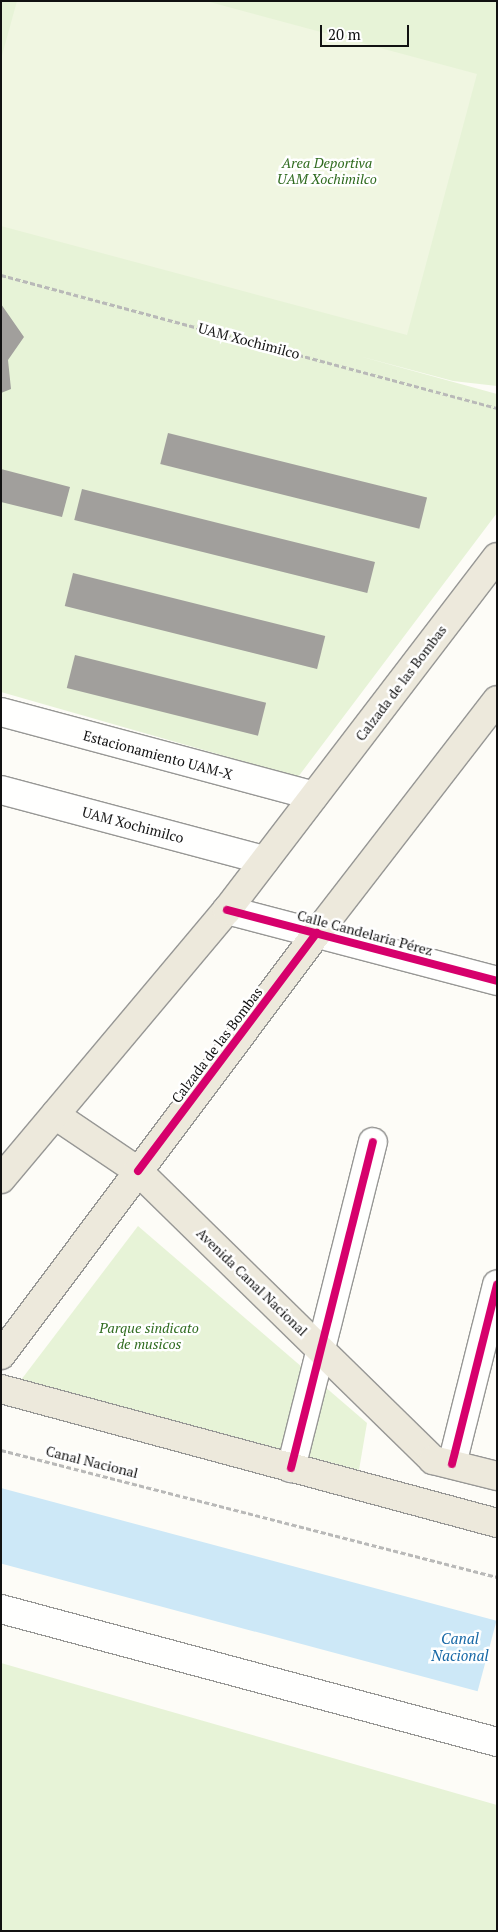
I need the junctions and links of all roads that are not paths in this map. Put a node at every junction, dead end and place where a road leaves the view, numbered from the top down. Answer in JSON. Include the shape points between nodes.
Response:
{"nodes":[{"id":1,"x":497,"y":557,"type":"edge"},
{"id":2,"x":497,"y":700,"type":"edge"},
{"id":3,"x":1,"y":712,"type":"edge"},
{"id":4,"x":1,"y":790,"type":"edge"},
{"id":5,"x":314,"y":796,"type":"junction"},
{"id":6,"x":266,"y":860,"type":"junction"},
{"id":7,"x":227,"y":910,"type":"junction"},
{"id":8,"x":316,"y":933,"type":"junction"},
{"id":9,"x":497,"y":981,"type":"edge"},
{"id":10,"x":55,"y":1115,"type":"junction"},
{"id":11,"x":373,"y":1142,"type":"dead end"},
{"id":12,"x":10,"y":1155,"type":"edge"},
{"id":13,"x":138,"y":1171,"type":"junction"},
{"id":14,"x":1,"y":1179,"type":"edge"},
{"id":15,"x":497,"y":1285,"type":"edge"},
{"id":16,"x":322,"y":1351,"type":"junction"},
{"id":17,"x":1,"y":1355,"type":"edge"},
{"id":18,"x":1,"y":1389,"type":"edge"},
{"id":19,"x":452,"y":1464,"type":"junction"},
{"id":20,"x":291,"y":1468,"type":"junction"},
{"id":21,"x":497,"y":1476,"type":"edge"},
{"id":22,"x":497,"y":1522,"type":"edge"},
{"id":23,"x":1,"y":1609,"type":"edge"},
{"id":24,"x":497,"y":1742,"type":"edge"}],
"edges":[{"from":1,"to":5,"type":"main road","name":"Calzada de las Bombas"},
{"from":2,"to":8,"type":"main road","name":"Calzada de las Bombas"},
{"from":3,"to":5,"type":"street","name":"Estacionamiento UAM-X"},
{"from":4,"to":6,"type":"street","name":"UAM Xochimilco"},
{"from":5,"to":6,"type":"main road","name":"Calzada de las Bombas"},
{"from":6,"to":7,"type":"main road","name":"Calzada de las Bombas"},
{"from":7,"to":8,"type":"street","name":"Calle Candelaria Pérez"},
{"from":7,"to":10,"type":"main road","name":"Calzada de las Bombas"},
{"from":8,"to":9,"type":"street","name":"Calle Candelaria Pérez"},
{"from":8,"to":13,"type":"main road","name":"Calzada de las Bombas"},
{"from":10,"to":12,"type":"main road","name":"Calzada de las Bombas"},
{"from":10,"to":13,"type":"main road","name":"Avenida Canal Nacional"},
{"from":11,"to":16,"type":"street"},
{"from":12,"to":14,"type":"main road","name":"Calzada de las Bombas"},
{"from":13,"to":16,"type":"main road","name":"Avenida Canal Nacional"},
{"from":13,"to":17,"type":"main road","name":"Calzada de las Bombas"},
{"from":15,"to":19,"type":"street"},
{"from":16,"to":19,"type":"main road","name":"Avenida Canal Nacional","via":[[433,1460]]},
{"from":16,"to":20,"type":"street"},
{"from":18,"to":20,"type":"main road"},
{"from":19,"to":21,"type":"main road","name":"Avenida Canal Nacional"},
{"from":20,"to":22,"type":"main road"},
{"from":23,"to":24,"type":"street"}]}
